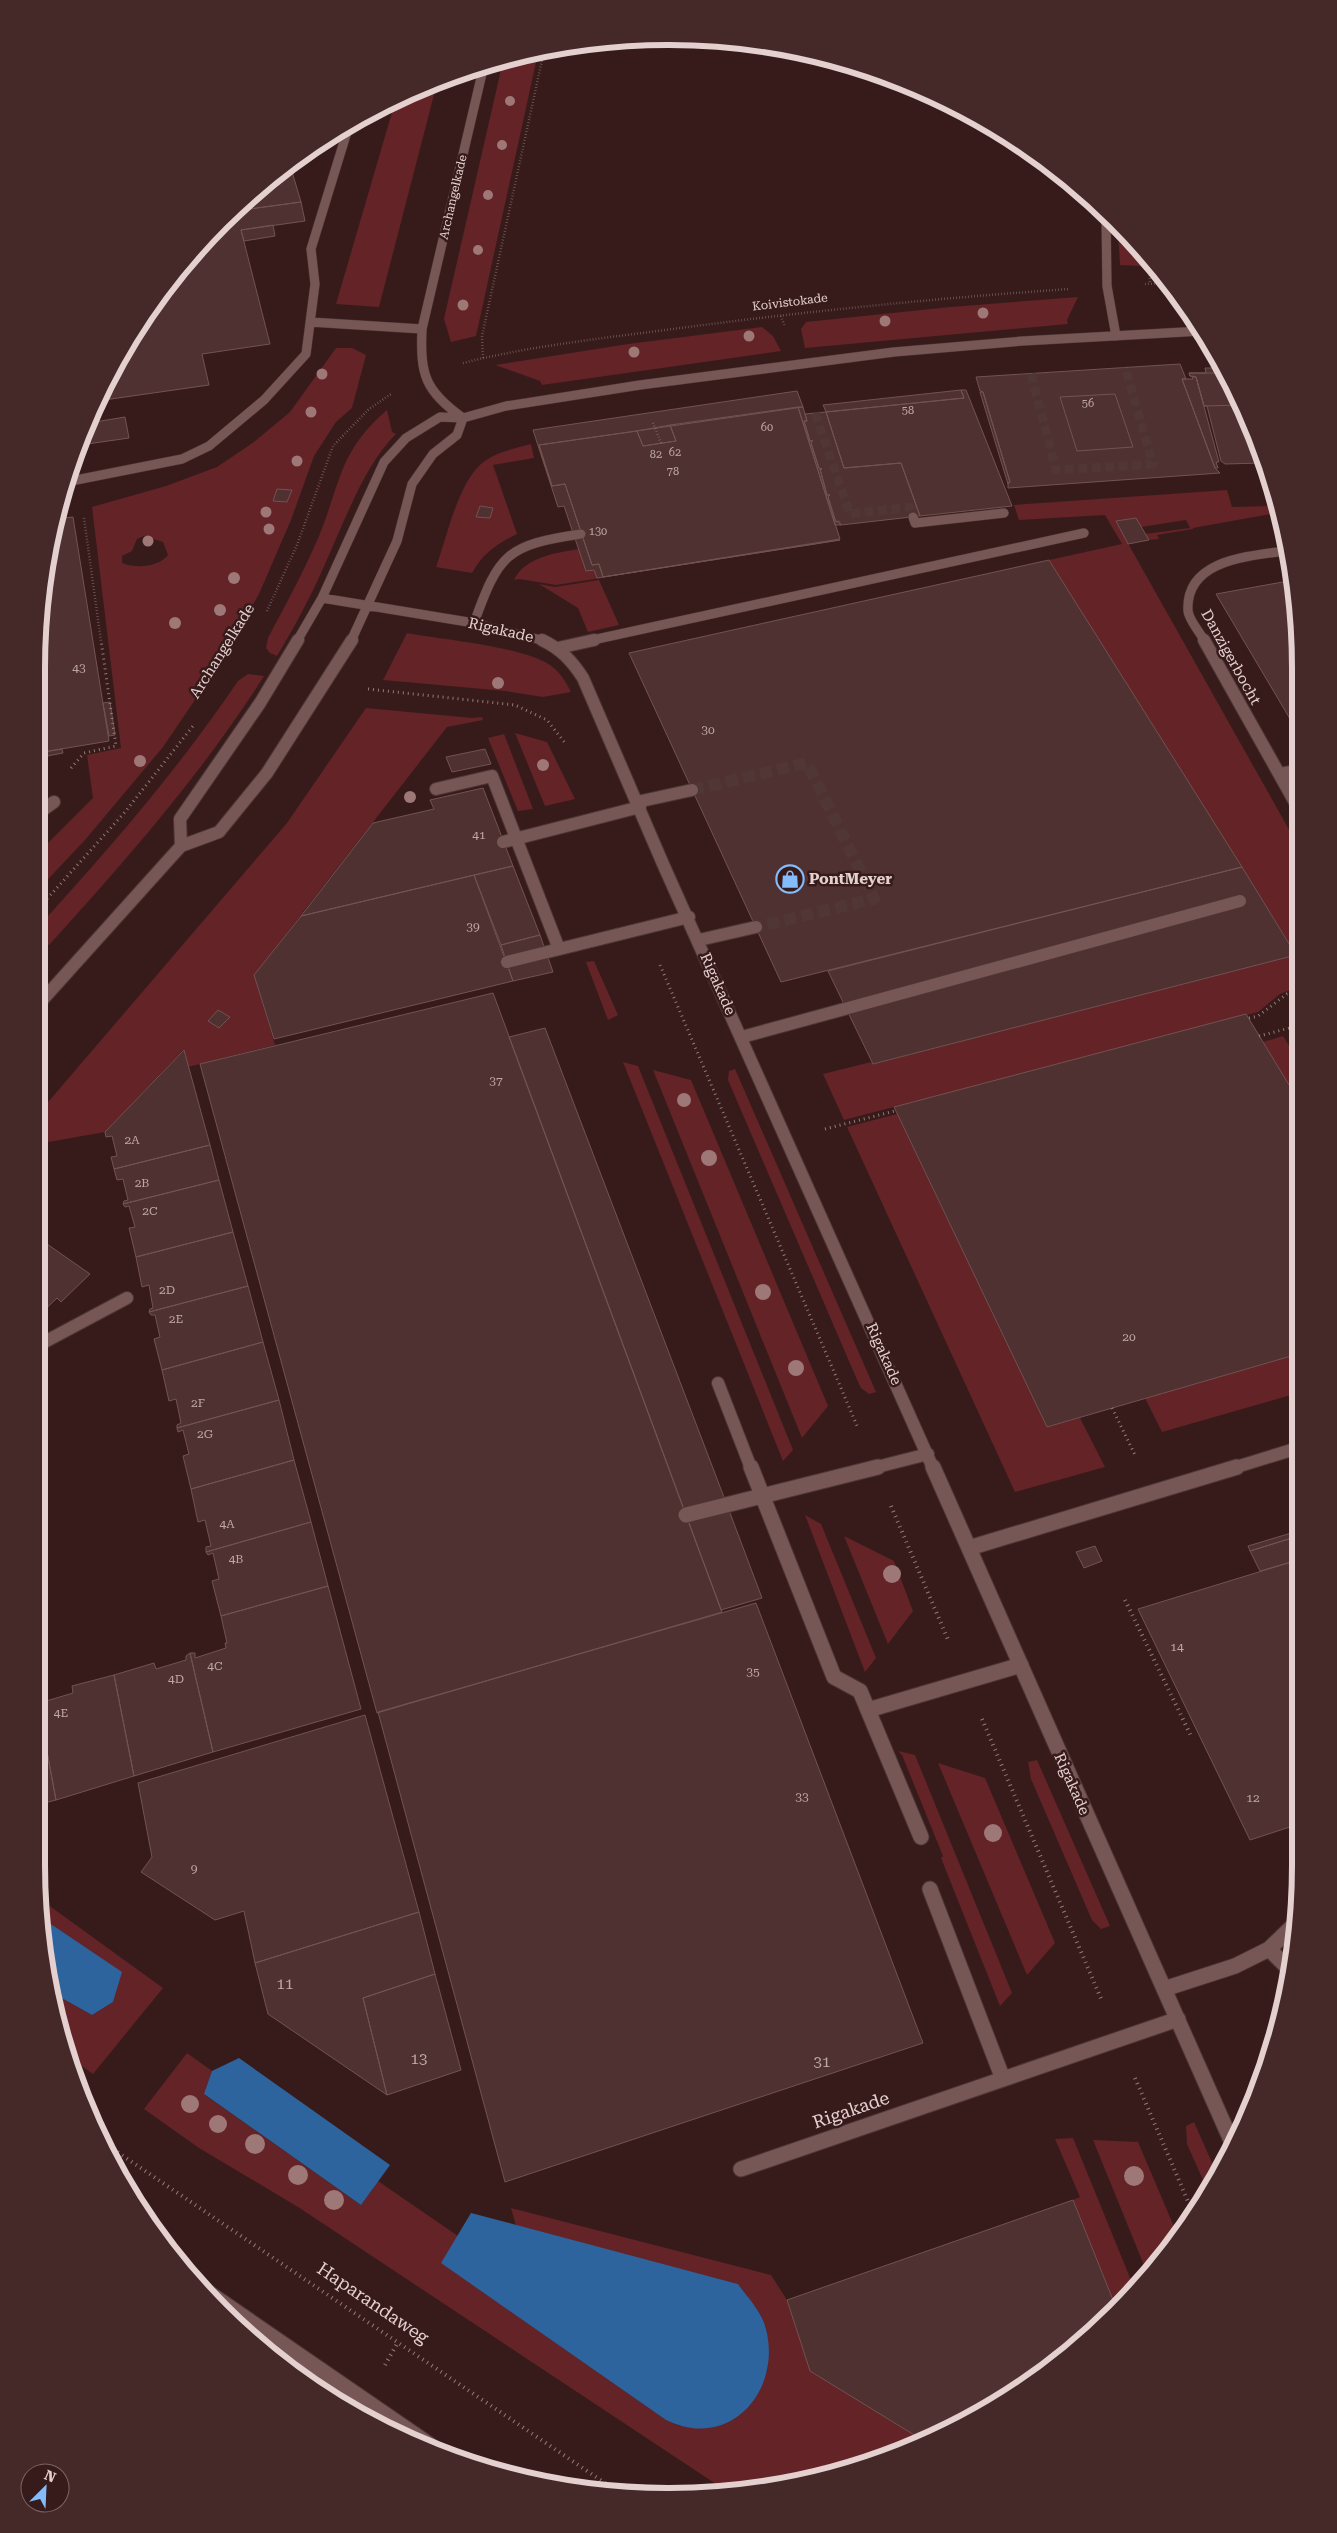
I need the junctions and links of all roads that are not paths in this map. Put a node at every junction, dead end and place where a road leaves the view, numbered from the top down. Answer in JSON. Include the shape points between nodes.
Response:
{"nodes":[{"id":1,"x":482,"y":74,"type":"edge"},
{"id":2,"x":346,"y":136,"type":"edge"},
{"id":3,"x":1106,"y":225,"type":"edge"},
{"id":4,"x":310,"y":322,"type":"junction"},
{"id":5,"x":422,"y":329,"type":"junction"},
{"id":6,"x":1193,"y":332,"type":"edge"},
{"id":7,"x":1116,"y":336,"type":"junction"},
{"id":8,"x":463,"y":418,"type":"junction"},
{"id":9,"x":74,"y":481,"type":"edge"},
{"id":10,"x":1004,"y":513,"type":"dead end"},
{"id":11,"x":913,"y":516,"type":"tunnel mouth"},
{"id":12,"x":581,"y":534,"type":"dead end"},
{"id":13,"x":1084,"y":534,"type":"dead end"},
{"id":14,"x":1281,"y":552,"type":"edge"},
{"id":15,"x":322,"y":598,"type":"junction"},
{"id":16,"x":368,"y":606,"type":"junction"},
{"id":17,"x":474,"y":623,"type":"junction"},
{"id":18,"x":558,"y":648,"type":"junction"},
{"id":19,"x":1292,"y":772,"type":"edge"},
{"id":20,"x":1280,"y":774,"type":"junction"},
{"id":21,"x":436,"y":789,"type":"dead end"},
{"id":22,"x":692,"y":790,"type":"tunnel mouth"},
{"id":23,"x":1292,"y":796,"type":"edge"},
{"id":24,"x":54,"y":802,"type":"dead end"},
{"id":25,"x":639,"y":804,"type":"junction"},
{"id":26,"x":45,"y":808,"type":"edge"},
{"id":27,"x":516,"y":839,"type":"junction"},
{"id":28,"x":503,"y":842,"type":"dead end"},
{"id":29,"x":181,"y":846,"type":"junction"},
{"id":30,"x":1240,"y":901,"type":"dead end"},
{"id":31,"x":689,"y":917,"type":"junction"},
{"id":32,"x":756,"y":927,"type":"tunnel mouth"},
{"id":33,"x":699,"y":940,"type":"junction"},
{"id":34,"x":559,"y":949,"type":"junction"},
{"id":35,"x":507,"y":962,"type":"dead end"},
{"id":36,"x":45,"y":997,"type":"edge"},
{"id":37,"x":742,"y":1037,"type":"junction"},
{"id":38,"x":127,"y":1298,"type":"dead end"},
{"id":39,"x":45,"y":1342,"type":"edge"},
{"id":40,"x":718,"y":1383,"type":"dead end"},
{"id":41,"x":1292,"y":1450,"type":"edge"},
{"id":42,"x":928,"y":1454,"type":"junction"},
{"id":43,"x":762,"y":1496,"type":"junction"},
{"id":44,"x":686,"y":1515,"type":"dead end"},
{"id":45,"x":969,"y":1548,"type":"junction"},
{"id":46,"x":1021,"y":1666,"type":"junction"},
{"id":47,"x":868,"y":1710,"type":"junction"},
{"id":48,"x":922,"y":1838,"type":"dead end"},
{"id":49,"x":930,"y":1889,"type":"dead end"},
{"id":50,"x":1289,"y":1930,"type":"edge"},
{"id":51,"x":1269,"y":1949,"type":"junction"},
{"id":52,"x":1284,"y":1964,"type":"edge"},
{"id":53,"x":1164,"y":1989,"type":"junction"},
{"id":54,"x":1178,"y":2019,"type":"junction"},
{"id":55,"x":1003,"y":2079,"type":"junction"},
{"id":56,"x":1230,"y":2136,"type":"edge"},
{"id":57,"x":741,"y":2169,"type":"dead end"},
{"id":58,"x":232,"y":2309,"type":"edge"},
{"id":59,"x":410,"y":2432,"type":"edge"}],
"edges":[{"from":1,"to":5,"type":"street","name":"Archangelkade"},
{"from":2,"to":4,"type":"street","via":[[311,249],[315,284]]},
{"from":3,"to":7,"type":"street","via":[[1107,286]]},
{"from":4,"to":5,"type":"street"},
{"from":4,"to":9,"type":"street","via":[[306,354],[287,377],[208,446],[182,459]]},
{"from":5,"to":8,"type":"street","name":"Archangelkade","via":[[420,362],[423,378],[444,405]]},
{"from":6,"to":7,"type":"street"},
{"from":7,"to":8,"type":"street","via":[[904,351],[799,363],[506,406]]},
{"from":8,"to":15,"type":"street","via":[[440,418],[427,424],[406,438],[384,462]]},
{"from":8,"to":16,"type":"street","via":[[457,435],[424,464],[412,484],[397,541]]},
{"from":10,"to":11,"type":"street","via":[[915,523]]},
{"from":12,"to":17,"type":"street","via":[[532,545],[506,559],[498,567]]},
{"from":13,"to":18,"type":"street"},
{"from":14,"to":20,"type":"street","name":"Danzigerbocht","via":[[1222,561],[1207,570],[1196,580],[1189,595],[1188,612]]},
{"from":15,"to":16,"type":"street","name":"Rigakade"},
{"from":15,"to":29,"type":"street","via":[[282,669],[180,818]]},
{"from":16,"to":17,"type":"street","name":"Rigakade"},
{"from":16,"to":29,"type":"street","via":[[327,680],[246,801],[219,832]]},
{"from":17,"to":18,"type":"street","name":"Rigakade","via":[[526,634]]},
{"from":18,"to":25,"type":"street","name":"Rigakade","via":[[584,678]]},
{"from":19,"to":20,"type":"street"},
{"from":20,"to":23,"type":"street","name":"Danzigerbocht"},
{"from":21,"to":27,"type":"street","via":[[492,776]]},
{"from":22,"to":25,"type":"street"},
{"from":24,"to":26,"type":"street"},
{"from":25,"to":27,"type":"street"},
{"from":25,"to":31,"type":"street","name":"Rigakade"},
{"from":27,"to":28,"type":"street"},
{"from":27,"to":34,"type":"street"},
{"from":29,"to":36,"type":"street"},
{"from":30,"to":37,"type":"street"},
{"from":31,"to":33,"type":"street","name":"Rigakade"},
{"from":31,"to":34,"type":"street"},
{"from":32,"to":33,"type":"street"},
{"from":33,"to":37,"type":"street","name":"Rigakade"},
{"from":34,"to":35,"type":"street"},
{"from":37,"to":42,"type":"street","name":"Rigakade"},
{"from":38,"to":39,"type":"street"},
{"from":40,"to":43,"type":"street"},
{"from":41,"to":45,"type":"street"},
{"from":42,"to":43,"type":"street"},
{"from":42,"to":45,"type":"street","name":"Rigakade"},
{"from":43,"to":44,"type":"street"},
{"from":43,"to":47,"type":"street","via":[[834,1677],[860,1691]]},
{"from":45,"to":46,"type":"street","name":"Rigakade"},
{"from":46,"to":47,"type":"street"},
{"from":46,"to":53,"type":"street","name":"Rigakade"},
{"from":47,"to":48,"type":"street"},
{"from":49,"to":55,"type":"street"},
{"from":50,"to":51,"type":"street"},
{"from":51,"to":52,"type":"street"},
{"from":51,"to":53,"type":"street","via":[[1235,1966]]},
{"from":53,"to":54,"type":"street","name":"Rigakade"},
{"from":54,"to":55,"type":"street","name":"Rigakade"},
{"from":54,"to":56,"type":"street","name":"Rigakade"},
{"from":55,"to":57,"type":"street","name":"Rigakade"},
{"from":58,"to":59,"type":"street"}]}
